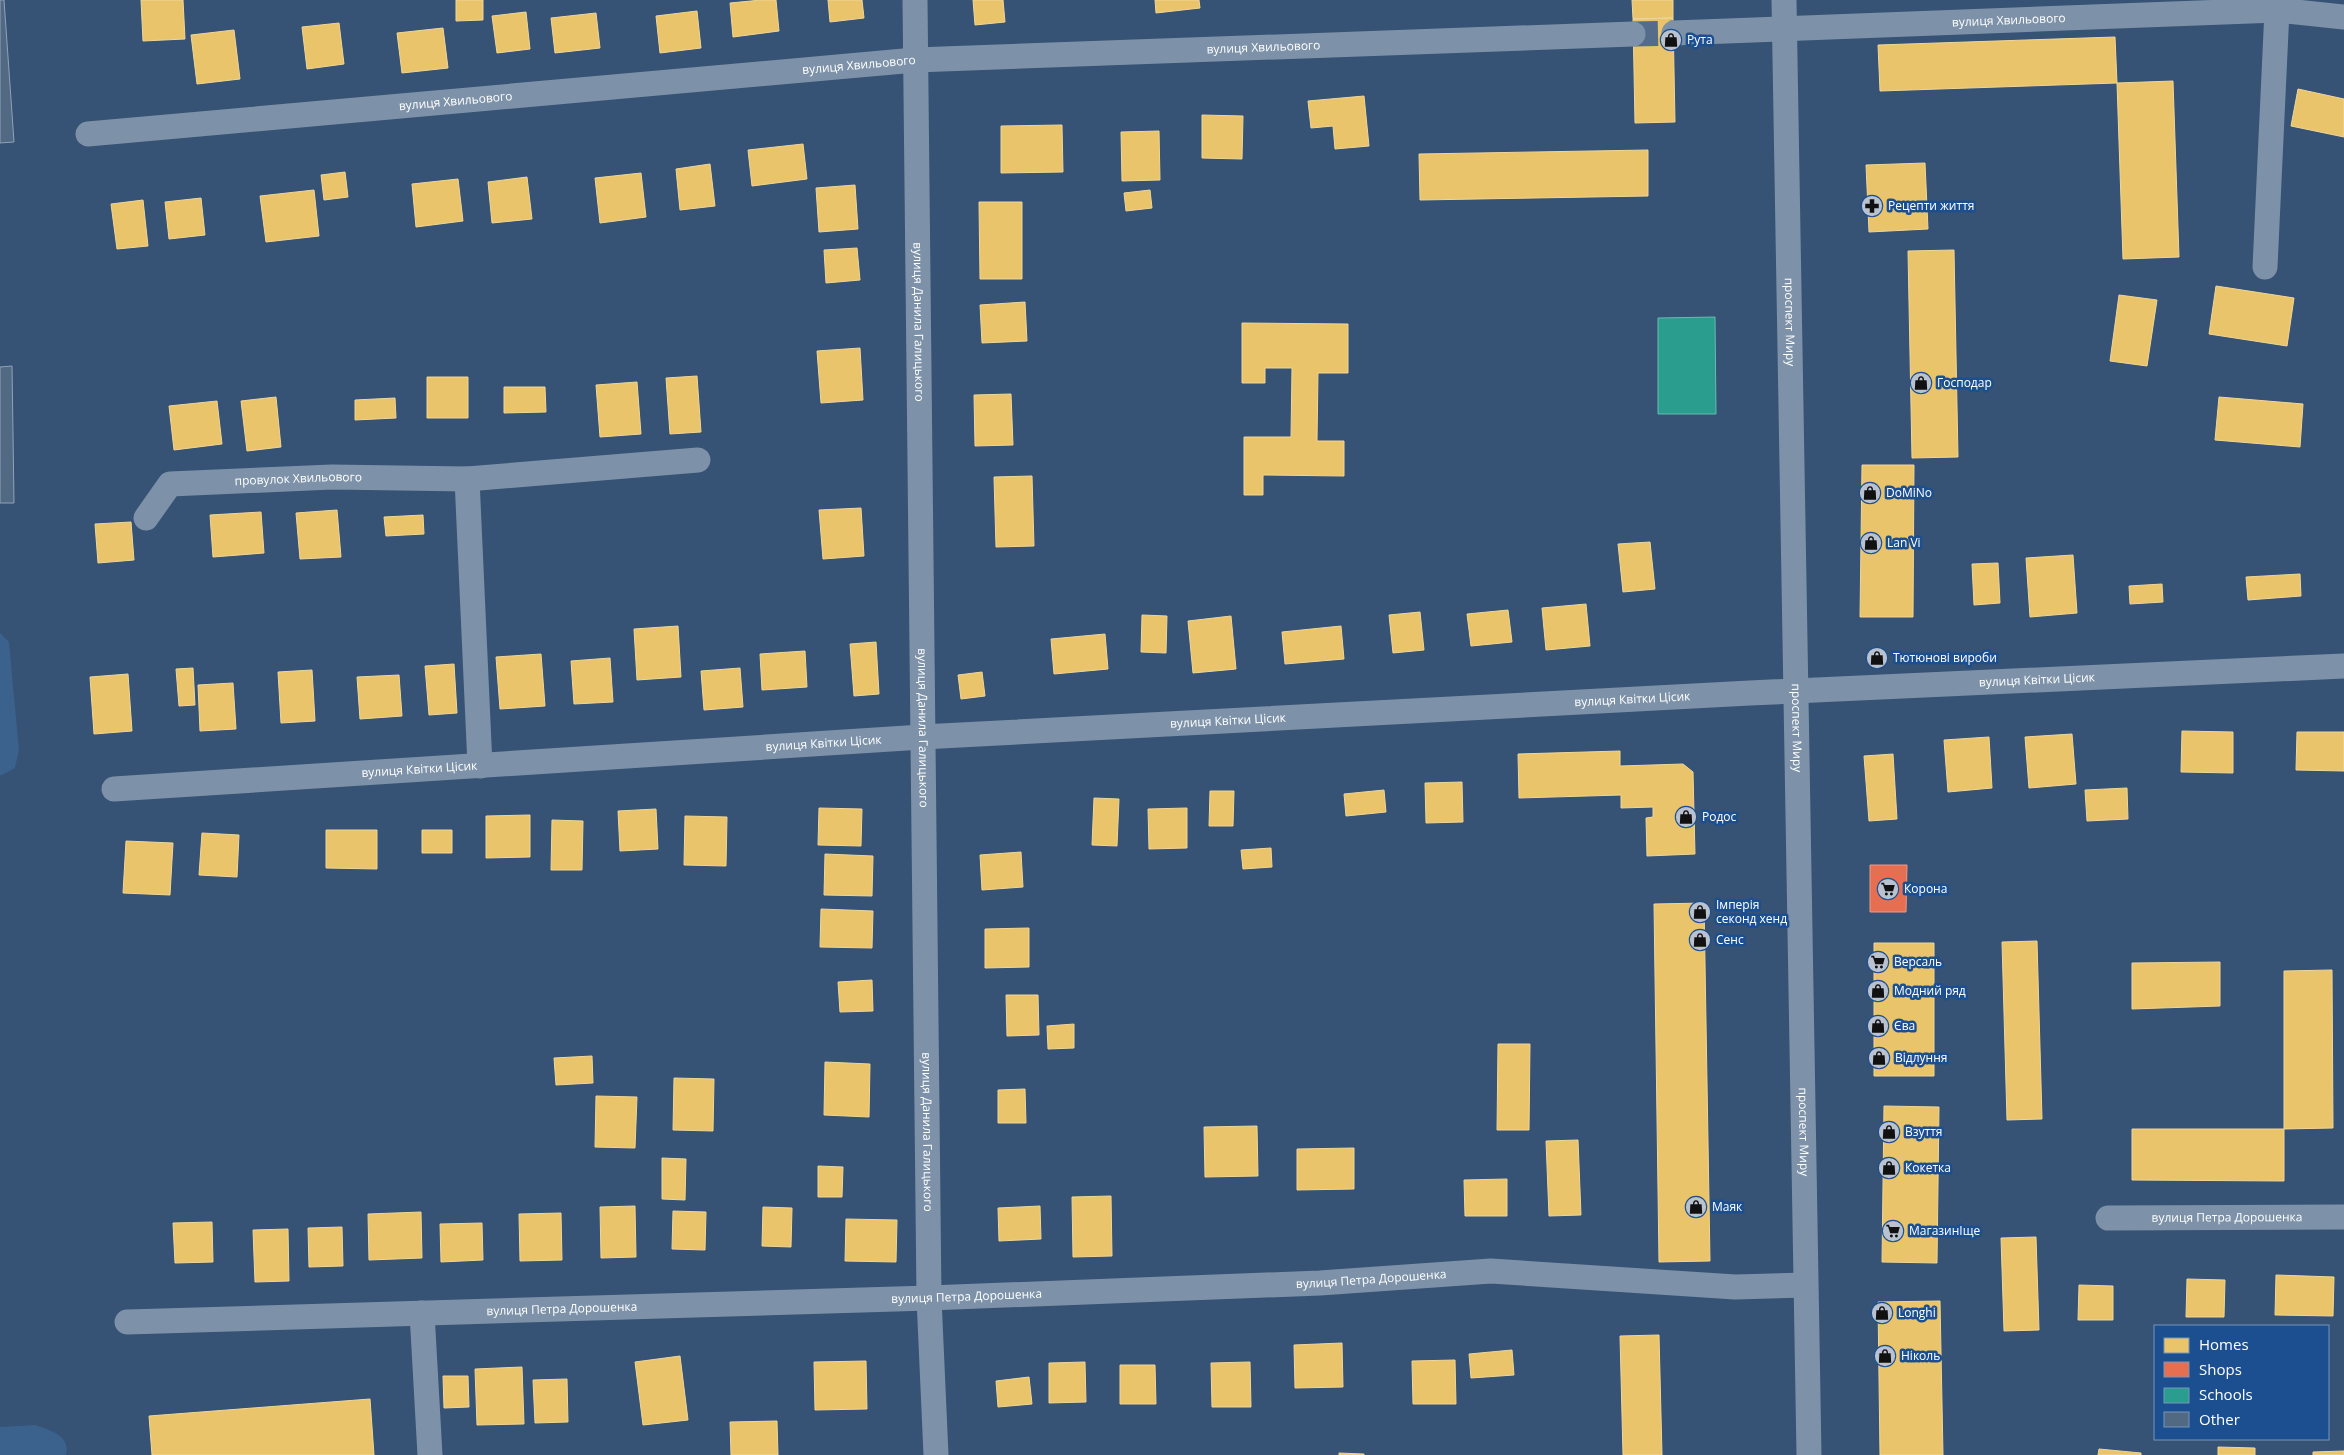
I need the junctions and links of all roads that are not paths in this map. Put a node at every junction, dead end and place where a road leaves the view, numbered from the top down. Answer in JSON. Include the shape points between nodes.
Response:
{"nodes":[{"id":1,"x":915,"y":0,"type":"edge"},
{"id":2,"x":1784,"y":0,"type":"edge"},
{"id":3,"x":2277,"y":10,"type":"junction"},
{"id":4,"x":2344,"y":17,"type":"edge"},
{"id":5,"x":1785,"y":29,"type":"junction"},
{"id":6,"x":1674,"y":33,"type":"tunnel mouth"},
{"id":7,"x":1633,"y":34,"type":"tunnel mouth"},
{"id":8,"x":915,"y":60,"type":"junction"},
{"id":9,"x":88,"y":134,"type":"dead end"},
{"id":10,"x":2265,"y":267,"type":"dead end"},
{"id":11,"x":698,"y":460,"type":"dead end"},
{"id":12,"x":467,"y":479,"type":"junction"},
{"id":13,"x":146,"y":518,"type":"dead end"},
{"id":14,"x":2344,"y":666,"type":"edge"},
{"id":15,"x":1796,"y":691,"type":"junction"},
{"id":16,"x":922,"y":737,"type":"junction"},
{"id":17,"x":480,"y":766,"type":"junction"},
{"id":18,"x":114,"y":789,"type":"dead end"},
{"id":19,"x":2344,"y":1217,"type":"edge"},
{"id":20,"x":2108,"y":1218,"type":"dead end"},
{"id":21,"x":1805,"y":1285,"type":"junction"},
{"id":22,"x":929,"y":1298,"type":"junction"},
{"id":23,"x":422,"y":1313,"type":"junction"},
{"id":24,"x":127,"y":1322,"type":"dead end"},
{"id":25,"x":430,"y":1455,"type":"edge"},
{"id":26,"x":936,"y":1455,"type":"edge"},
{"id":27,"x":1809,"y":1455,"type":"edge"}],
"edges":[{"from":1,"to":8,"type":"street","name":"вулиця Данила Галицького"},
{"from":2,"to":5,"type":"street","name":"проспект Миру"},
{"from":3,"to":4,"type":"street","name":"вулиця Хвильового"},
{"from":3,"to":5,"type":"street","name":"вулиця Хвильового"},
{"from":3,"to":10,"type":"street"},
{"from":5,"to":6,"type":"street","name":"вулиця Хвильового"},
{"from":5,"to":15,"type":"street","name":"проспект Миру"},
{"from":7,"to":8,"type":"street","name":"вулиця Хвильового"},
{"from":8,"to":9,"type":"street","name":"вулиця Хвильового"},
{"from":8,"to":16,"type":"street","name":"вулиця Данила Галицького"},
{"from":11,"to":12,"type":"street","name":"провулок Хвильового"},
{"from":12,"to":13,"type":"street","name":"провулок Хвильового","via":[[332,477],[170,484]]},
{"from":12,"to":17,"type":"street"},
{"from":14,"to":15,"type":"street","name":"вулиця Квітки Цісик"},
{"from":15,"to":16,"type":"street","name":"вулиця Квітки Цісик"},
{"from":15,"to":21,"type":"street","name":"проспект Миру"},
{"from":16,"to":17,"type":"street","name":"вулиця Квітки Цісик"},
{"from":16,"to":22,"type":"street","name":"вулиця Данила Галицького"},
{"from":17,"to":18,"type":"street","name":"вулиця Квітки Цісик"},
{"from":19,"to":20,"type":"street","name":"вулиця Петра Дорошенка"},
{"from":21,"to":22,"type":"street","name":"вулиця Петра Дорошенка","via":[[1735,1287],[1491,1271],[1320,1283]]},
{"from":21,"to":27,"type":"street","name":"проспект Миру"},
{"from":22,"to":23,"type":"street","name":"вулиця Петра Дорошенка"},
{"from":22,"to":26,"type":"street","name":"вулиця Данила Галицького"},
{"from":23,"to":24,"type":"street","name":"вулиця Петра Дорошенка"},
{"from":23,"to":25,"type":"street"}]}
